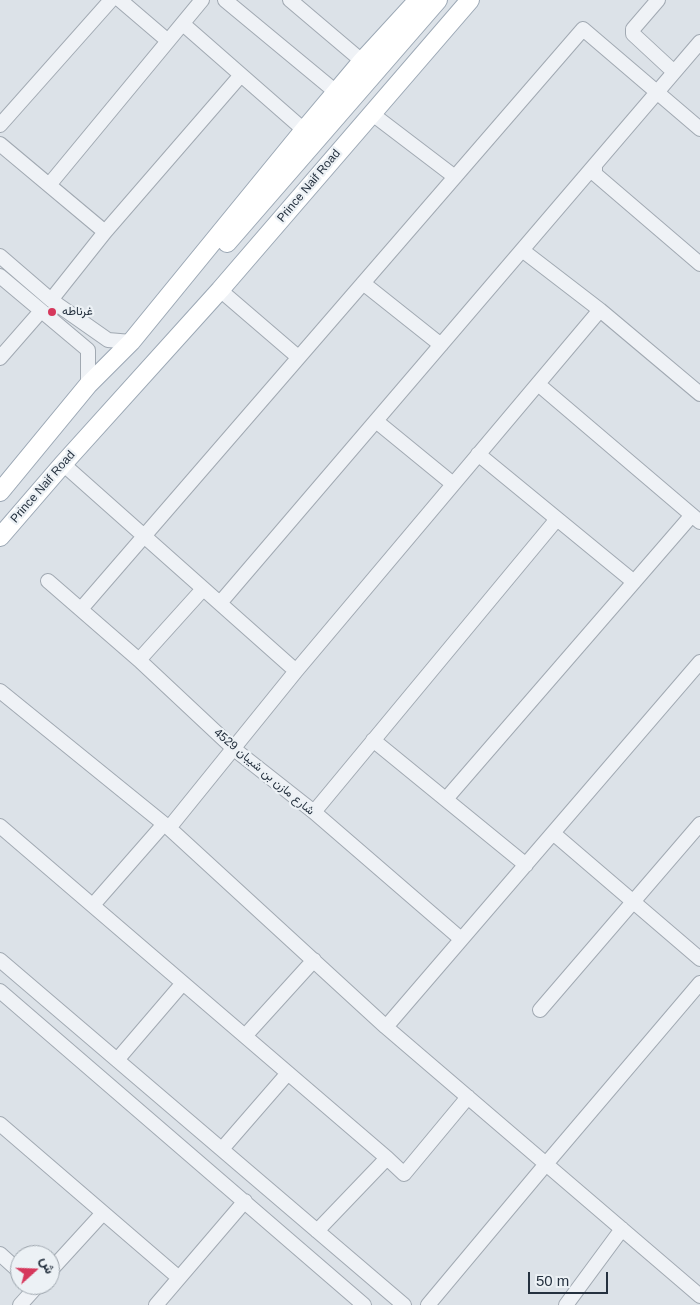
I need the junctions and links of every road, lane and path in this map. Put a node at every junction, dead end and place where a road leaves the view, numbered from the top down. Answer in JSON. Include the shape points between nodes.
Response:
{"nodes":[{"id":1,"x":110,"y":0,"type":"edge"},
{"id":2,"x":120,"y":0,"type":"edge"},
{"id":3,"x":202,"y":0,"type":"edge"},
{"id":4,"x":224,"y":0,"type":"edge"},
{"id":5,"x":418,"y":0,"type":"edge"},
{"id":6,"x":438,"y":0,"type":"edge"},
{"id":7,"x":455,"y":0,"type":"edge"},
{"id":8,"x":470,"y":0,"type":"edge"},
{"id":9,"x":658,"y":0,"type":"edge"},
{"id":10,"x":296,"y":2,"type":"edge"},
{"id":11,"x":183,"y":24,"type":"junction"},
{"id":12,"x":168,"y":41,"type":"junction"},
{"id":13,"x":700,"y":42,"type":"edge"},
{"id":14,"x":362,"y":61,"type":"junction"},
{"id":15,"x":674,"y":72,"type":"junction"},
{"id":16,"x":241,"y":75,"type":"junction"},
{"id":17,"x":336,"y":92,"type":"junction"},
{"id":18,"x":657,"y":92,"type":"junction"},
{"id":19,"x":364,"y":104,"type":"junction"},
{"id":20,"x":0,"y":125,"type":"edge"},
{"id":21,"x":700,"y":129,"type":"edge"},
{"id":22,"x":304,"y":130,"type":"junction"},
{"id":23,"x":0,"y":144,"type":"edge"},
{"id":24,"x":595,"y":165,"type":"junction"},
{"id":25,"x":455,"y":177,"type":"junction"},
{"id":26,"x":49,"y":185,"type":"junction"},
{"id":27,"x":105,"y":232,"type":"junction"},
{"id":28,"x":522,"y":250,"type":"junction"},
{"id":29,"x":0,"y":256,"type":"edge"},
{"id":30,"x":700,"y":264,"type":"edge"},
{"id":31,"x":0,"y":276,"type":"edge"},
{"id":32,"x":363,"y":283,"type":"junction"},
{"id":33,"x":220,"y":290,"type":"junction"},
{"id":34,"x":51,"y":300,"type":"junction"},
{"id":35,"x":600,"y":310,"type":"junction"},
{"id":36,"x":41,"y":312,"type":"junction"},
{"id":37,"x":132,"y":342,"type":"junction"},
{"id":38,"x":441,"y":345,"type":"junction"},
{"id":39,"x":298,"y":357,"type":"junction"},
{"id":40,"x":0,"y":358,"type":"edge"},
{"id":41,"x":147,"y":371,"type":"junction"},
{"id":42,"x":538,"y":384,"type":"junction"},
{"id":43,"x":88,"y":385,"type":"junction"},
{"id":44,"x":700,"y":394,"type":"edge"},
{"id":45,"x":376,"y":421,"type":"junction"},
{"id":46,"x":478,"y":454,"type":"junction"},
{"id":47,"x":63,"y":464,"type":"junction"},
{"id":48,"x":453,"y":484,"type":"junction"},
{"id":49,"x":0,"y":492,"type":"edge"},
{"id":50,"x":696,"y":518,"type":"edge"},
{"id":51,"x":557,"y":519,"type":"junction"},
{"id":52,"x":144,"y":536,"type":"junction"},
{"id":53,"x":0,"y":537,"type":"edge"},
{"id":54,"x":48,"y":581,"type":"dead end"},
{"id":55,"x":634,"y":582,"type":"junction"},
{"id":56,"x":203,"y":589,"type":"junction"},
{"id":57,"x":220,"y":604,"type":"junction"},
{"id":58,"x":81,"y":609,"type":"junction"},
{"id":59,"x":139,"y":660,"type":"junction"},
{"id":60,"x":700,"y":662,"type":"edge"},
{"id":61,"x":296,"y":671,"type":"junction"},
{"id":62,"x":0,"y":692,"type":"edge"},
{"id":63,"x":373,"y":740,"type":"junction"},
{"id":64,"x":234,"y":749,"type":"junction"},
{"id":65,"x":446,"y":799,"type":"junction"},
{"id":66,"x":314,"y":812,"type":"junction"},
{"id":67,"x":700,"y":824,"type":"edge"},
{"id":68,"x":0,"y":826,"type":"edge"},
{"id":69,"x":167,"y":826,"type":"junction"},
{"id":70,"x":553,"y":833,"type":"junction"},
{"id":71,"x":526,"y":865,"type":"junction"},
{"id":72,"x":634,"y":901,"type":"junction"},
{"id":73,"x":93,"y":906,"type":"junction"},
{"id":74,"x":461,"y":939,"type":"junction"},
{"id":75,"x":700,"y":959,"type":"edge"},
{"id":76,"x":0,"y":960,"type":"edge"},
{"id":77,"x":314,"y":960,"type":"junction"},
{"id":78,"x":183,"y":983,"type":"junction"},
{"id":79,"x":700,"y":983,"type":"edge"},
{"id":80,"x":0,"y":991,"type":"edge"},
{"id":81,"x":540,"y":1010,"type":"dead end"},
{"id":82,"x":386,"y":1027,"type":"junction"},
{"id":83,"x":245,"y":1036,"type":"junction"},
{"id":84,"x":118,"y":1060,"type":"junction"},
{"id":85,"x":288,"y":1073,"type":"junction"},
{"id":86,"x":468,"y":1097,"type":"junction"},
{"id":87,"x":0,"y":1124,"type":"edge"},
{"id":88,"x":222,"y":1149,"type":"junction"},
{"id":89,"x":387,"y":1158,"type":"junction"},
{"id":90,"x":546,"y":1164,"type":"junction"},
{"id":91,"x":245,"y":1201,"type":"junction"},
{"id":92,"x":103,"y":1212,"type":"junction"},
{"id":93,"x":622,"y":1229,"type":"junction"},
{"id":94,"x":318,"y":1231,"type":"junction"},
{"id":95,"x":0,"y":1254,"type":"edge"},
{"id":96,"x":60,"y":1260,"type":"edge"},
{"id":97,"x":10,"y":1263,"type":"edge"},
{"id":98,"x":179,"y":1278,"type":"junction"},
{"id":99,"x":28,"y":1295,"type":"edge"},
{"id":100,"x":700,"y":1296,"type":"edge"},
{"id":101,"x":20,"y":1305,"type":"edge"},
{"id":102,"x":156,"y":1305,"type":"edge"},
{"id":103,"x":364,"y":1305,"type":"edge"},
{"id":104,"x":404,"y":1305,"type":"edge"},
{"id":105,"x":428,"y":1305,"type":"edge"},
{"id":106,"x":566,"y":1305,"type":"edge"}],
"edges":[{"from":1,"to":20,"type":"street"},
{"from":2,"to":12,"type":"street"},
{"from":3,"to":11,"type":"street"},
{"from":4,"to":17,"type":"street"},
{"from":5,"to":14,"type":"main road","name":"Prince Naif Road"},
{"from":6,"to":19,"type":"main road","name":"Prince Naif Road"},
{"from":7,"to":19,"type":"main road","name":"Prince Naif Road"},
{"from":8,"to":19,"type":"main road","name":"Prince Naif Road"},
{"from":9,"to":15,"type":"street","via":[[633,29],[633,34]]},
{"from":10,"to":14,"type":"street"},
{"from":11,"to":12,"type":"street"},
{"from":11,"to":16,"type":"street"},
{"from":12,"to":26,"type":"street"},
{"from":13,"to":15,"type":"street"},
{"from":14,"to":17,"type":"main road","name":"Prince Naif Road"},
{"from":15,"to":18,"type":"street"},
{"from":16,"to":22,"type":"street"},
{"from":16,"to":27,"type":"street"},
{"from":17,"to":22,"type":"main road","name":"Prince Naif Road"},
{"from":18,"to":21,"type":"street"},
{"from":18,"to":24,"type":"street"},
{"from":18,"to":25,"type":"street","via":[[583,29]]},
{"from":19,"to":25,"type":"street"},
{"from":19,"to":33,"type":"main road","name":"Prince Naif Road"},
{"from":19,"to":37,"type":"main road","name":"Prince Naif Road"},
{"from":19,"to":41,"type":"main road","name":"Prince Naif Road","via":[[213,280]]},
{"from":22,"to":37,"type":"main road","name":"Prince Naif Road"},
{"from":23,"to":26,"type":"street"},
{"from":24,"to":28,"type":"street"},
{"from":24,"to":30,"type":"street","via":[[595,174]]},
{"from":25,"to":32,"type":"street"},
{"from":26,"to":27,"type":"street"},
{"from":27,"to":34,"type":"street"},
{"from":28,"to":35,"type":"street"},
{"from":28,"to":38,"type":"street"},
{"from":29,"to":34,"type":"street"},
{"from":31,"to":36,"type":"street"},
{"from":32,"to":38,"type":"street"},
{"from":32,"to":39,"type":"street"},
{"from":33,"to":39,"type":"street"},
{"from":33,"to":41,"type":"main road","name":"Prince Naif Road"},
{"from":34,"to":37,"type":"street","via":[[108,340]]},
{"from":35,"to":42,"type":"street"},
{"from":35,"to":44,"type":"street"},
{"from":36,"to":40,"type":"street"},
{"from":36,"to":43,"type":"street","via":[[88,350]]},
{"from":37,"to":43,"type":"main road","name":"Prince Naif Road"},
{"from":38,"to":45,"type":"street"},
{"from":39,"to":52,"type":"street"},
{"from":41,"to":47,"type":"main road","name":"Prince Naif Road"},
{"from":42,"to":46,"type":"street"},
{"from":42,"to":50,"type":"street"},
{"from":43,"to":49,"type":"main road","name":"Prince Naif Road"},
{"from":45,"to":48,"type":"street"},
{"from":45,"to":57,"type":"street"},
{"from":46,"to":48,"type":"street"},
{"from":46,"to":51,"type":"street"},
{"from":47,"to":52,"type":"street"},
{"from":47,"to":53,"type":"main road","name":"Prince Naif Road"},
{"from":48,"to":61,"type":"street"},
{"from":50,"to":55,"type":"street"},
{"from":51,"to":55,"type":"street"},
{"from":51,"to":63,"type":"street"},
{"from":52,"to":56,"type":"street"},
{"from":52,"to":58,"type":"street"},
{"from":54,"to":58,"type":"street","name":"شارع مازن بن شيبان 4529"},
{"from":55,"to":65,"type":"street"},
{"from":56,"to":57,"type":"street"},
{"from":56,"to":59,"type":"street"},
{"from":57,"to":61,"type":"street"},
{"from":58,"to":59,"type":"street","name":"شارع مازن بن شيبان 4529"},
{"from":59,"to":64,"type":"street","name":"شارع مازن بن شيبان 4529"},
{"from":60,"to":70,"type":"street"},
{"from":61,"to":64,"type":"street"},
{"from":62,"to":69,"type":"street"},
{"from":63,"to":65,"type":"street"},
{"from":63,"to":66,"type":"street"},
{"from":64,"to":66,"type":"street","name":"شارع مازن بن شيبان 4529"},
{"from":64,"to":69,"type":"street"},
{"from":65,"to":71,"type":"street"},
{"from":66,"to":74,"type":"street","name":"شارع مازن بن شيبان 4529"},
{"from":67,"to":72,"type":"street"},
{"from":68,"to":73,"type":"street"},
{"from":69,"to":73,"type":"street"},
{"from":69,"to":77,"type":"street"},
{"from":70,"to":71,"type":"street"},
{"from":70,"to":72,"type":"street"},
{"from":71,"to":74,"type":"street"},
{"from":72,"to":75,"type":"street"},
{"from":72,"to":81,"type":"street"},
{"from":73,"to":78,"type":"street"},
{"from":74,"to":82,"type":"street"},
{"from":76,"to":84,"type":"street"},
{"from":77,"to":82,"type":"street"},
{"from":77,"to":83,"type":"street"},
{"from":78,"to":83,"type":"street"},
{"from":78,"to":84,"type":"street"},
{"from":79,"to":90,"type":"street"},
{"from":80,"to":91,"type":"street"},
{"from":82,"to":86,"type":"street"},
{"from":83,"to":85,"type":"street"},
{"from":84,"to":88,"type":"street"},
{"from":85,"to":88,"type":"street"},
{"from":85,"to":89,"type":"street"},
{"from":86,"to":89,"type":"street","via":[[404,1174]]},
{"from":86,"to":90,"type":"street"},
{"from":87,"to":92,"type":"street"},
{"from":88,"to":94,"type":"street"},
{"from":89,"to":94,"type":"street"},
{"from":90,"to":93,"type":"street"},
{"from":90,"to":105,"type":"street"},
{"from":91,"to":98,"type":"street"},
{"from":91,"to":103,"type":"street"},
{"from":92,"to":96,"type":"street"},
{"from":92,"to":98,"type":"street"},
{"from":93,"to":100,"type":"street"},
{"from":93,"to":106,"type":"street"},
{"from":94,"to":104,"type":"street"},
{"from":95,"to":97,"type":"street"},
{"from":98,"to":102,"type":"street"},
{"from":99,"to":101,"type":"street"}]}
